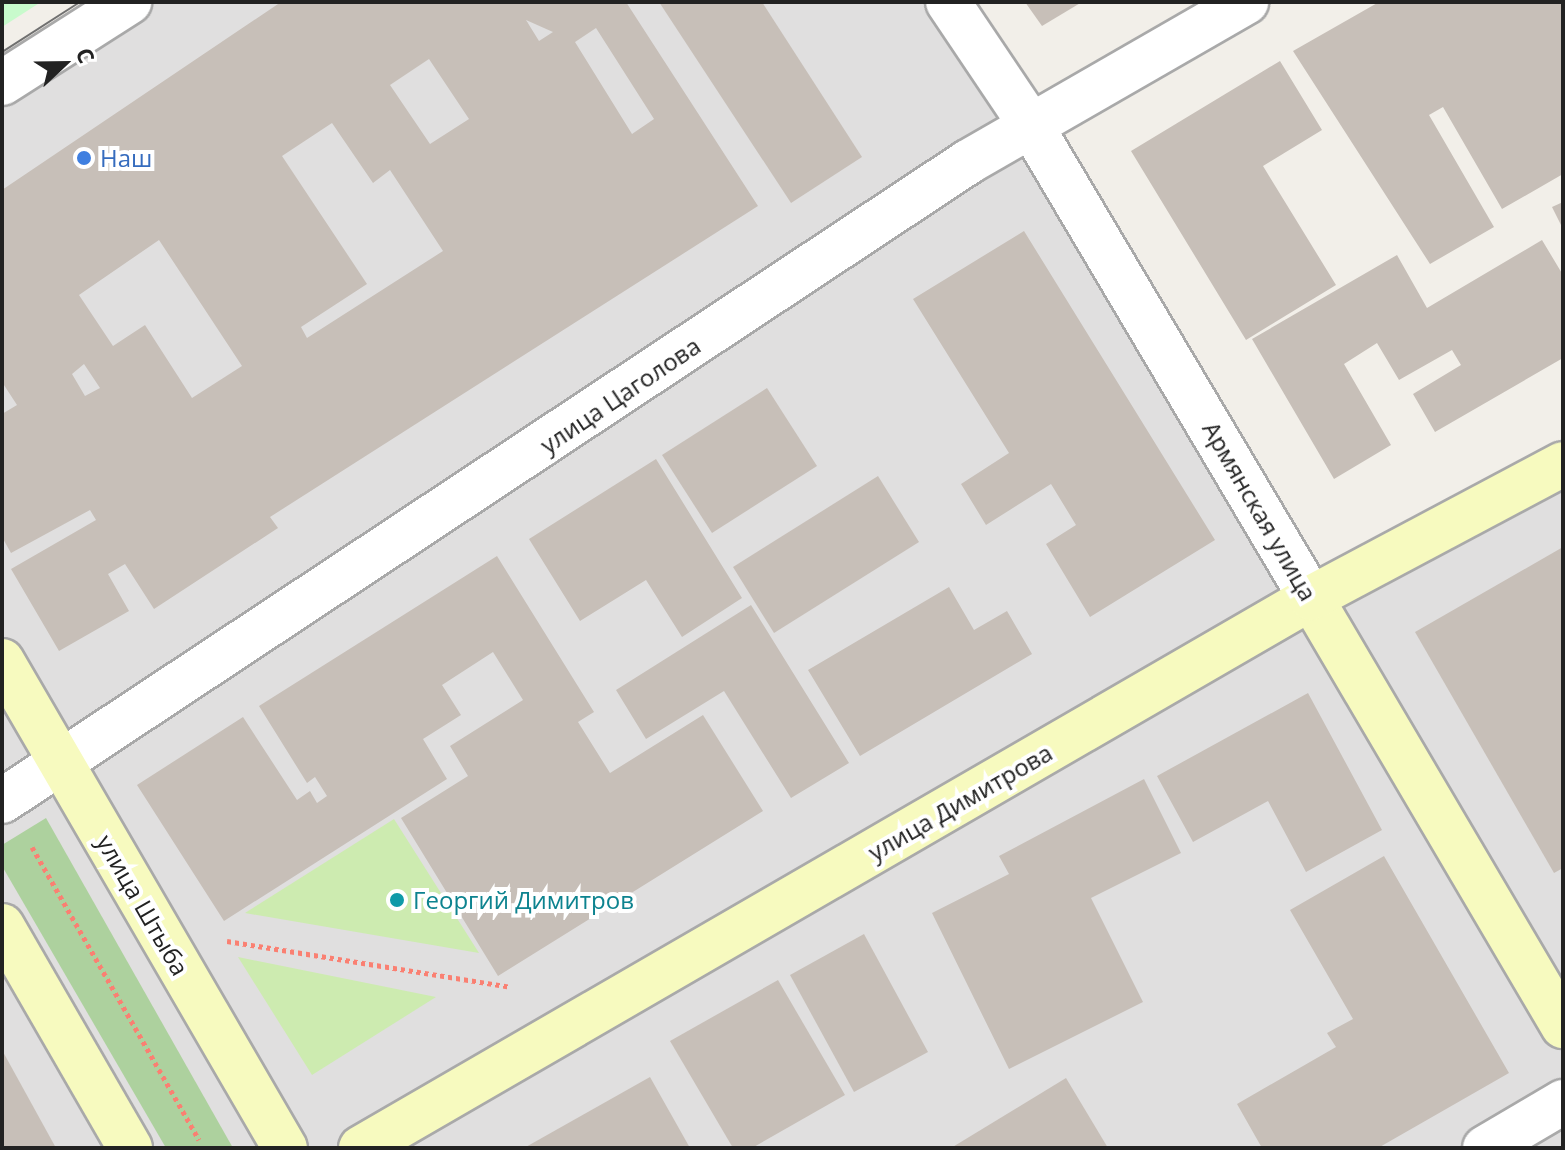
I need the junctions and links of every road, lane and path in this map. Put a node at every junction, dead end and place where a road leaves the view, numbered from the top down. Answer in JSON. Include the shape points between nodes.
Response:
{"nodes":[{"id":1,"x":129,"y":2,"type":"edge"},
{"id":2,"x":948,"y":2,"type":"edge"},
{"id":3,"x":1246,"y":2,"type":"edge"},
{"id":4,"x":2,"y":83,"type":"edge"},
{"id":5,"x":1030,"y":124,"type":"junction"},
{"id":6,"x":1563,"y":464,"type":"edge"},
{"id":7,"x":1311,"y":598,"type":"junction"},
{"id":8,"x":2,"y":661,"type":"edge"},
{"id":9,"x":62,"y":765,"type":"junction"},
{"id":10,"x":2,"y":801,"type":"edge"},
{"id":11,"x":32,"y":847,"type":"dead end"},
{"id":12,"x":2,"y":926,"type":"edge"},
{"id":13,"x":214,"y":938,"type":"dead end"},
{"id":14,"x":510,"y":987,"type":"dead end"},
{"id":15,"x":1563,"y":1026,"type":"edge"},
{"id":16,"x":1563,"y":1102,"type":"edge"},
{"id":17,"x":199,"y":1140,"type":"dead end"},
{"id":18,"x":130,"y":1148,"type":"edge"},
{"id":19,"x":285,"y":1148,"type":"edge"},
{"id":20,"x":361,"y":1148,"type":"edge"},
{"id":21,"x":1485,"y":1148,"type":"edge"}],
"edges":[{"from":1,"to":4,"type":"street"},
{"from":2,"to":5,"type":"street","name":"Армянская улица"},
{"from":3,"to":5,"type":"street","name":"улица Цаголова"},
{"from":5,"to":7,"type":"street","name":"Армянская улица"},
{"from":5,"to":9,"type":"street","name":"улица Цаголова"},
{"from":6,"to":7,"type":"main road","name":"улица Димитрова"},
{"from":7,"to":15,"type":"main road","name":"Армянская улица"},
{"from":7,"to":20,"type":"main road","name":"улица Димитрова"},
{"from":8,"to":9,"type":"main road","name":"улица Штыба"},
{"from":9,"to":10,"type":"street","name":"улица Цаголова"},
{"from":9,"to":19,"type":"main road","name":"улица Штыба"},
{"from":11,"to":17,"type":"path"},
{"from":12,"to":18,"type":"main road"},
{"from":13,"to":14,"type":"path"},
{"from":16,"to":21,"type":"street"}]}
